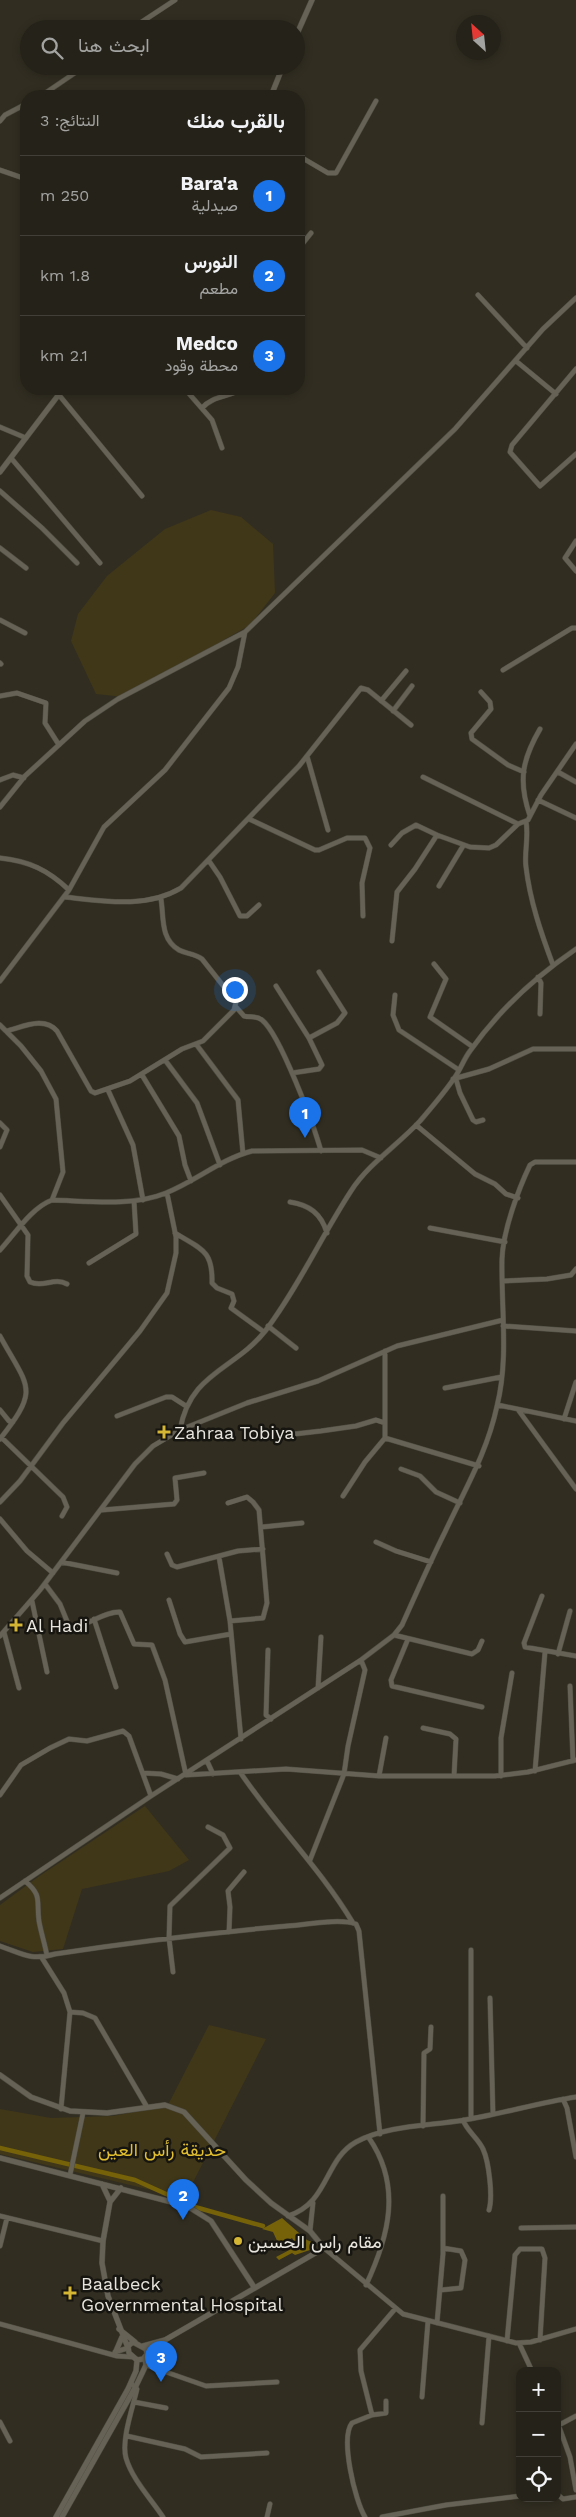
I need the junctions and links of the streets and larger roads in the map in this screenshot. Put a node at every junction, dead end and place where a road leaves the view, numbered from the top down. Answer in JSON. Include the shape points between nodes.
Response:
{"nodes":[{"id":1,"x":175,"y":0,"type":"edge"},
{"id":2,"x":312,"y":0,"type":"edge"},
{"id":3,"x":145,"y":20,"type":"edge"},
{"id":4,"x":303,"y":20,"type":"edge"},
{"id":5,"x":72,"y":75,"type":"edge"},
{"id":6,"x":280,"y":75,"type":"edge"},
{"id":7,"x":50,"y":90,"type":"edge"},
{"id":8,"x":274,"y":90,"type":"edge"},
{"id":9,"x":376,"y":101,"type":"dead end"},
{"id":10,"x":20,"y":107,"type":"edge"},
{"id":11,"x":0,"y":122,"type":"edge"},
{"id":12,"x":305,"y":160,"type":"edge"},
{"id":13,"x":0,"y":170,"type":"edge"},
{"id":14,"x":20,"y":177,"type":"edge"},
{"id":15,"x":311,"y":233,"type":"dead end"},
{"id":16,"x":305,"y":240,"type":"edge"},
{"id":17,"x":478,"y":295,"type":"dead end"},
{"id":18,"x":576,"y":298,"type":"edge"},
{"id":19,"x":527,"y":348,"type":"junction"},
{"id":20,"x":516,"y":361,"type":"junction"},
{"id":21,"x":576,"y":369,"type":"edge"},
{"id":22,"x":556,"y":394,"type":"junction"},
{"id":23,"x":59,"y":395,"type":"joint"},
{"id":24,"x":190,"y":395,"type":"edge"},
{"id":25,"x":228,"y":395,"type":"edge"},
{"id":26,"x":202,"y":408,"type":"junction"},
{"id":27,"x":0,"y":427,"type":"edge"},
{"id":28,"x":26,"y":438,"type":"junction"},
{"id":29,"x":222,"y":448,"type":"dead end"},
{"id":30,"x":576,"y":454,"type":"edge"},
{"id":31,"x":11,"y":458,"type":"junction"},
{"id":32,"x":0,"y":472,"type":"edge"},
{"id":33,"x":0,"y":491,"type":"edge"},
{"id":34,"x":142,"y":496,"type":"dead end"},
{"id":35,"x":576,"y":541,"type":"edge"},
{"id":36,"x":0,"y":548,"type":"edge"},
{"id":37,"x":77,"y":563,"type":"dead end"},
{"id":38,"x":100,"y":563,"type":"dead end"},
{"id":39,"x":26,"y":568,"type":"dead end"},
{"id":40,"x":576,"y":571,"type":"edge"},
{"id":41,"x":0,"y":620,"type":"edge"},
{"id":42,"x":576,"y":628,"type":"edge"},
{"id":43,"x":245,"y":632,"type":"junction"},
{"id":44,"x":26,"y":633,"type":"dead end"},
{"id":45,"x":503,"y":670,"type":"dead end"},
{"id":46,"x":406,"y":671,"type":"dead end"},
{"id":47,"x":412,"y":686,"type":"dead end"},
{"id":48,"x":481,"y":692,"type":"dead end"},
{"id":49,"x":0,"y":696,"type":"edge"},
{"id":50,"x":381,"y":701,"type":"junction"},
{"id":51,"x":393,"y":711,"type":"junction"},
{"id":52,"x":412,"y":725,"type":"dead end"},
{"id":53,"x":540,"y":729,"type":"dead end"},
{"id":54,"x":576,"y":744,"type":"edge"},
{"id":55,"x":59,"y":745,"type":"junction"},
{"id":56,"x":307,"y":756,"type":"junction"},
{"id":57,"x":524,"y":772,"type":"junction"},
{"id":58,"x":558,"y":772,"type":"junction"},
{"id":59,"x":423,"y":777,"type":"dead end"},
{"id":60,"x":24,"y":778,"type":"junction"},
{"id":61,"x":0,"y":780,"type":"edge"},
{"id":62,"x":576,"y":782,"type":"edge"},
{"id":63,"x":538,"y":800,"type":"junction"},
{"id":64,"x":0,"y":807,"type":"edge"},
{"id":65,"x":530,"y":816,"type":"junction"},
{"id":66,"x":576,"y":818,"type":"edge"},
{"id":67,"x":249,"y":819,"type":"junction"},
{"id":68,"x":526,"y":821,"type":"junction"},
{"id":69,"x":518,"y":824,"type":"junction"},
{"id":70,"x":328,"y":830,"type":"dead end"},
{"id":71,"x":437,"y":835,"type":"junction"},
{"id":72,"x":391,"y":844,"type":"dead end"},
{"id":73,"x":463,"y":846,"type":"junction"},
{"id":74,"x":0,"y":858,"type":"edge"},
{"id":75,"x":209,"y":861,"type":"junction"},
{"id":76,"x":439,"y":886,"type":"dead end"},
{"id":77,"x":69,"y":890,"type":"junction"},
{"id":78,"x":65,"y":897,"type":"junction"},
{"id":79,"x":161,"y":899,"type":"junction"},
{"id":80,"x":259,"y":905,"type":"dead end"},
{"id":81,"x":363,"y":916,"type":"dead end"},
{"id":82,"x":392,"y":941,"type":"dead end"},
{"id":83,"x":576,"y":949,"type":"edge"},
{"id":84,"x":434,"y":964,"type":"dead end"},
{"id":85,"x":553,"y":964,"type":"junction"},
{"id":86,"x":319,"y":972,"type":"dead end"},
{"id":87,"x":538,"y":976,"type":"junction"},
{"id":88,"x":0,"y":981,"type":"edge"},
{"id":89,"x":276,"y":986,"type":"dead end"},
{"id":90,"x":395,"y":994,"type":"dead end"},
{"id":91,"x":236,"y":1007,"type":"junction"},
{"id":92,"x":540,"y":1014,"type":"dead end"},
{"id":93,"x":0,"y":1025,"type":"edge"},
{"id":94,"x":6,"y":1031,"type":"junction"},
{"id":95,"x":309,"y":1038,"type":"junction"},
{"id":96,"x":196,"y":1044,"type":"junction"},
{"id":97,"x":473,"y":1047,"type":"junction"},
{"id":98,"x":576,"y":1049,"type":"edge"},
{"id":99,"x":164,"y":1060,"type":"junction"},
{"id":100,"x":459,"y":1070,"type":"junction"},
{"id":101,"x":292,"y":1073,"type":"junction"},
{"id":102,"x":142,"y":1075,"type":"junction"},
{"id":103,"x":455,"y":1079,"type":"junction"},
{"id":104,"x":108,"y":1090,"type":"junction"},
{"id":105,"x":483,"y":1120,"type":"dead end"},
{"id":106,"x":0,"y":1123,"type":"edge"},
{"id":107,"x":416,"y":1124,"type":"junction"},
{"id":108,"x":0,"y":1147,"type":"edge"},
{"id":109,"x":321,"y":1151,"type":"junction"},
{"id":110,"x":243,"y":1154,"type":"junction"},
{"id":111,"x":381,"y":1158,"type":"junction"},
{"id":112,"x":576,"y":1162,"type":"edge"},
{"id":113,"x":220,"y":1165,"type":"junction"},
{"id":114,"x":191,"y":1181,"type":"junction"},
{"id":115,"x":167,"y":1193,"type":"junction"},
{"id":116,"x":0,"y":1195,"type":"edge"},
{"id":117,"x":518,"y":1198,"type":"junction"},
{"id":118,"x":52,"y":1200,"type":"junction"},
{"id":119,"x":143,"y":1200,"type":"junction"},
{"id":120,"x":134,"y":1201,"type":"junction"},
{"id":121,"x":290,"y":1202,"type":"dead end"},
{"id":122,"x":22,"y":1226,"type":"junction"},
{"id":123,"x":430,"y":1228,"type":"dead end"},
{"id":124,"x":175,"y":1233,"type":"junction"},
{"id":125,"x":326,"y":1233,"type":"junction"},
{"id":126,"x":505,"y":1242,"type":"junction"},
{"id":127,"x":0,"y":1250,"type":"edge"},
{"id":128,"x":89,"y":1263,"type":"dead end"},
{"id":129,"x":576,"y":1269,"type":"edge"},
{"id":130,"x":503,"y":1281,"type":"junction"},
{"id":131,"x":67,"y":1284,"type":"dead end"},
{"id":132,"x":503,"y":1320,"type":"junction"},
{"id":133,"x":268,"y":1326,"type":"junction"},
{"id":134,"x":503,"y":1326,"type":"junction"},
{"id":135,"x":576,"y":1331,"type":"edge"},
{"id":136,"x":264,"y":1332,"type":"junction"},
{"id":137,"x":0,"y":1336,"type":"edge"},
{"id":138,"x":296,"y":1348,"type":"dead end"},
{"id":139,"x":385,"y":1351,"type":"junction"},
{"id":140,"x":501,"y":1376,"type":"junction"},
{"id":141,"x":576,"y":1382,"type":"edge"},
{"id":142,"x":445,"y":1388,"type":"dead end"},
{"id":143,"x":498,"y":1405,"type":"junction"},
{"id":144,"x":186,"y":1406,"type":"junction"},
{"id":145,"x":0,"y":1410,"type":"edge"},
{"id":146,"x":520,"y":1411,"type":"junction"},
{"id":147,"x":117,"y":1416,"type":"dead end"},
{"id":148,"x":564,"y":1420,"type":"junction"},
{"id":149,"x":576,"y":1421,"type":"edge"},
{"id":150,"x":14,"y":1422,"type":"junction"},
{"id":151,"x":386,"y":1423,"type":"junction"},
{"id":152,"x":180,"y":1430,"type":"junction"},
{"id":153,"x":271,"y":1434,"type":"dead end"},
{"id":154,"x":0,"y":1438,"type":"edge"},
{"id":155,"x":385,"y":1438,"type":"junction"},
{"id":156,"x":31,"y":1464,"type":"junction"},
{"id":157,"x":479,"y":1466,"type":"junction"},
{"id":158,"x":401,"y":1469,"type":"dead end"},
{"id":159,"x":204,"y":1473,"type":"dead end"},
{"id":160,"x":576,"y":1489,"type":"edge"},
{"id":161,"x":343,"y":1496,"type":"dead end"},
{"id":162,"x":0,"y":1502,"type":"edge"},
{"id":163,"x":228,"y":1503,"type":"dead end"},
{"id":164,"x":460,"y":1503,"type":"junction"},
{"id":165,"x":102,"y":1510,"type":"junction"},
{"id":166,"x":62,"y":1516,"type":"dead end"},
{"id":167,"x":0,"y":1519,"type":"edge"},
{"id":168,"x":302,"y":1523,"type":"dead end"},
{"id":169,"x":262,"y":1527,"type":"junction"},
{"id":170,"x":376,"y":1542,"type":"dead end"},
{"id":171,"x":263,"y":1549,"type":"junction"},
{"id":172,"x":168,"y":1554,"type":"dead end"},
{"id":173,"x":219,"y":1557,"type":"junction"},
{"id":174,"x":61,"y":1562,"type":"junction"},
{"id":175,"x":431,"y":1562,"type":"junction"},
{"id":176,"x":53,"y":1573,"type":"junction"},
{"id":177,"x":117,"y":1573,"type":"dead end"},
{"id":178,"x":45,"y":1584,"type":"junction"},
{"id":179,"x":542,"y":1596,"type":"dead end"},
{"id":180,"x":169,"y":1600,"type":"dead end"},
{"id":181,"x":32,"y":1601,"type":"junction"},
{"id":182,"x":570,"y":1611,"type":"dead end"},
{"id":183,"x":94,"y":1619,"type":"junction"},
{"id":184,"x":230,"y":1621,"type":"junction"},
{"id":185,"x":2,"y":1634,"type":"edge"},
{"id":186,"x":231,"y":1634,"type":"junction"},
{"id":187,"x":394,"y":1635,"type":"junction"},
{"id":188,"x":321,"y":1637,"type":"dead end"},
{"id":189,"x":408,"y":1639,"type":"junction"},
{"id":190,"x":482,"y":1641,"type":"dead end"},
{"id":191,"x":268,"y":1650,"type":"dead end"},
{"id":192,"x":545,"y":1652,"type":"junction"},
{"id":193,"x":558,"y":1654,"type":"junction"},
{"id":194,"x":576,"y":1656,"type":"edge"},
{"id":195,"x":361,"y":1660,"type":"junction"},
{"id":196,"x":47,"y":1672,"type":"dead end"},
{"id":197,"x":512,"y":1673,"type":"dead end"},
{"id":198,"x":570,"y":1686,"type":"dead end"},
{"id":199,"x":116,"y":1687,"type":"dead end"},
{"id":200,"x":19,"y":1688,"type":"dead end"},
{"id":201,"x":318,"y":1688,"type":"junction"},
{"id":202,"x":482,"y":1707,"type":"dead end"},
{"id":203,"x":271,"y":1719,"type":"junction"},
{"id":204,"x":423,"y":1728,"type":"dead end"},
{"id":205,"x":386,"y":1738,"type":"dead end"},
{"id":206,"x":241,"y":1739,"type":"junction"},
{"id":207,"x":207,"y":1761,"type":"junction"},
{"id":208,"x":575,"y":1761,"type":"edge"},
{"id":209,"x":535,"y":1771,"type":"junction"},
{"id":210,"x":240,"y":1772,"type":"junction"},
{"id":211,"x":143,"y":1773,"type":"junction"},
{"id":212,"x":213,"y":1774,"type":"junction"},
{"id":213,"x":344,"y":1774,"type":"junction"},
{"id":214,"x":186,"y":1775,"type":"junction"},
{"id":215,"x":379,"y":1776,"type":"junction"},
{"id":216,"x":454,"y":1776,"type":"junction"},
{"id":217,"x":500,"y":1776,"type":"junction"},
{"id":218,"x":178,"y":1779,"type":"junction"},
{"id":219,"x":0,"y":1795,"type":"edge"},
{"id":220,"x":151,"y":1796,"type":"junction"},
{"id":221,"x":208,"y":1827,"type":"dead end"},
{"id":222,"x":310,"y":1860,"type":"junction"},
{"id":223,"x":244,"y":1872,"type":"dead end"},
{"id":224,"x":25,"y":1881,"type":"junction"},
{"id":225,"x":0,"y":1898,"type":"edge"},
{"id":226,"x":353,"y":1922,"type":"junction"},
{"id":227,"x":229,"y":1932,"type":"junction"},
{"id":228,"x":169,"y":1938,"type":"junction"},
{"id":229,"x":0,"y":1946,"type":"edge"},
{"id":230,"x":471,"y":1950,"type":"dead end"},
{"id":231,"x":44,"y":1957,"type":"junction"},
{"id":232,"x":172,"y":1972,"type":"dead end"},
{"id":233,"x":490,"y":1998,"type":"dead end"},
{"id":234,"x":70,"y":2012,"type":"junction"},
{"id":235,"x":431,"y":2027,"type":"dead end"},
{"id":236,"x":0,"y":2075,"type":"edge"},
{"id":237,"x":576,"y":2097,"type":"edge"},
{"id":238,"x":563,"y":2099,"type":"junction"},
{"id":239,"x":147,"y":2107,"type":"junction"},
{"id":240,"x":61,"y":2109,"type":"junction"},
{"id":241,"x":83,"y":2113,"type":"junction"},
{"id":242,"x":493,"y":2114,"type":"junction"},
{"id":243,"x":471,"y":2119,"type":"junction"},
{"id":244,"x":463,"y":2120,"type":"junction"},
{"id":245,"x":423,"y":2126,"type":"junction"},
{"id":246,"x":380,"y":2134,"type":"junction"},
{"id":247,"x":369,"y":2138,"type":"junction"},
{"id":248,"x":576,"y":2157,"type":"edge"},
{"id":249,"x":0,"y":2158,"type":"edge"},
{"id":250,"x":70,"y":2173,"type":"junction"},
{"id":251,"x":102,"y":2184,"type":"junction"},
{"id":252,"x":122,"y":2188,"type":"junction"},
{"id":253,"x":443,"y":2196,"type":"dead end"},
{"id":254,"x":110,"y":2202,"type":"junction"},
{"id":255,"x":313,"y":2203,"type":"junction"},
{"id":256,"x":488,"y":2210,"type":"dead end"},
{"id":257,"x":0,"y":2216,"type":"edge"},
{"id":258,"x":288,"y":2216,"type":"junction"},
{"id":259,"x":7,"y":2218,"type":"junction"},
{"id":260,"x":576,"y":2227,"type":"edge"},
{"id":261,"x":521,"y":2228,"type":"dead end"},
{"id":262,"x":310,"y":2232,"type":"junction"},
{"id":263,"x":103,"y":2241,"type":"junction"},
{"id":264,"x":0,"y":2246,"type":"edge"},
{"id":265,"x":324,"y":2248,"type":"junction"},
{"id":266,"x":443,"y":2248,"type":"junction"},
{"id":267,"x":366,"y":2285,"type":"junction"},
{"id":268,"x":254,"y":2287,"type":"junction"},
{"id":269,"x":441,"y":2290,"type":"junction"},
{"id":270,"x":396,"y":2309,"type":"junction"},
{"id":271,"x":428,"y":2322,"type":"junction"},
{"id":272,"x":437,"y":2323,"type":"junction"},
{"id":273,"x":0,"y":2324,"type":"edge"},
{"id":274,"x":119,"y":2328,"type":"junction"},
{"id":275,"x":576,"y":2329,"type":"edge"},
{"id":276,"x":122,"y":2336,"type":"junction"},
{"id":277,"x":489,"y":2336,"type":"junction"},
{"id":278,"x":165,"y":2340,"type":"junction"},
{"id":279,"x":540,"y":2340,"type":"junction"},
{"id":280,"x":507,"y":2341,"type":"junction"},
{"id":281,"x":135,"y":2342,"type":"junction"},
{"id":282,"x":520,"y":2343,"type":"junction"},
{"id":283,"x":143,"y":2346,"type":"junction"},
{"id":284,"x":128,"y":2348,"type":"junction"},
{"id":285,"x":114,"y":2353,"type":"junction"},
{"id":286,"x":146,"y":2357,"type":"junction"},
{"id":287,"x":135,"y":2358,"type":"junction"},
{"id":288,"x":146,"y":2366,"type":"junction"},
{"id":289,"x":530,"y":2367,"type":"edge"},
{"id":290,"x":277,"y":2382,"type":"dead end"},
{"id":291,"x":133,"y":2385,"type":"junction"},
{"id":292,"x":422,"y":2397,"type":"dead end"},
{"id":293,"x":386,"y":2401,"type":"dead end"},
{"id":294,"x":134,"y":2402,"type":"junction"},
{"id":295,"x":166,"y":2408,"type":"dead end"},
{"id":296,"x":372,"y":2414,"type":"junction"},
{"id":297,"x":576,"y":2416,"type":"edge"},
{"id":298,"x":0,"y":2422,"type":"edge"},
{"id":299,"x":561,"y":2422,"type":"edge"},
{"id":300,"x":482,"y":2423,"type":"dead end"},
{"id":301,"x":561,"y":2432,"type":"edge"},
{"id":302,"x":127,"y":2436,"type":"junction"},
{"id":303,"x":10,"y":2441,"type":"dead end"},
{"id":304,"x":101,"y":2442,"type":"junction"},
{"id":305,"x":267,"y":2453,"type":"dead end"},
{"id":306,"x":576,"y":2490,"type":"edge"},
{"id":307,"x":516,"y":2496,"type":"edge"},
{"id":308,"x":561,"y":2497,"type":"edge"},
{"id":309,"x":576,"y":2497,"type":"edge"},
{"id":310,"x":270,"y":2504,"type":"dead end"},
{"id":311,"x":56,"y":2517,"type":"edge"},
{"id":312,"x":62,"y":2517,"type":"edge"},
{"id":313,"x":163,"y":2517,"type":"edge"},
{"id":314,"x":267,"y":2517,"type":"edge"},
{"id":315,"x":364,"y":2517,"type":"edge"},
{"id":316,"x":382,"y":2517,"type":"edge"}],
"edges":[{"from":1,"to":3,"type":"street"},
{"from":2,"to":4,"type":"street"},
{"from":5,"to":7,"type":"street"},
{"from":6,"to":8,"type":"street"},
{"from":9,"to":12,"type":"street","via":[[336,173],[328,173]]},
{"from":10,"to":11,"type":"street","via":[[5,115]]},
{"from":13,"to":14,"type":"street"},
{"from":15,"to":16,"type":"street"},
{"from":17,"to":19,"type":"street"},
{"from":18,"to":19,"type":"street"},
{"from":19,"to":20,"type":"street"},
{"from":20,"to":22,"type":"street"},
{"from":20,"to":43,"type":"street","via":[[455,429]]},
{"from":21,"to":22,"type":"street"},
{"from":22,"to":30,"type":"street","via":[[517,439],[510,452],[540,486]]},
{"from":23,"to":28,"type":"street"},
{"from":23,"to":34,"type":"street"},
{"from":24,"to":26,"type":"street"},
{"from":25,"to":26,"type":"street","via":[[215,398]]},
{"from":26,"to":29,"type":"street","via":[[212,420]]},
{"from":27,"to":28,"type":"street"},
{"from":28,"to":31,"type":"street"},
{"from":31,"to":32,"type":"street"},
{"from":31,"to":38,"type":"street"},
{"from":33,"to":37,"type":"street"},
{"from":35,"to":40,"type":"street","via":[[565,558]]},
{"from":36,"to":39,"type":"street"},
{"from":41,"to":44,"type":"street"},
{"from":42,"to":45,"type":"street"},
{"from":43,"to":55,"type":"street","via":[[105,707]]},
{"from":43,"to":77,"type":"street","via":[[238,667],[229,688],[165,770],[104,827]]},
{"from":46,"to":50,"type":"street"},
{"from":47,"to":51,"type":"street"},
{"from":48,"to":57,"type":"street","via":[[490,702],[491,709],[471,733],[472,739],[508,765]]},
{"from":49,"to":55,"type":"street","via":[[17,693],[46,703],[45,723]]},
{"from":50,"to":51,"type":"street"},
{"from":50,"to":56,"type":"street","via":[[361,688]]},
{"from":51,"to":52,"type":"street"},
{"from":53,"to":57,"type":"street","via":[[525,757]]},
{"from":54,"to":58,"type":"street"},
{"from":55,"to":60,"type":"street"},
{"from":56,"to":67,"type":"street"},
{"from":56,"to":70,"type":"street"},
{"from":57,"to":65,"type":"street"},
{"from":58,"to":62,"type":"street"},
{"from":58,"to":63,"type":"street"},
{"from":59,"to":69,"type":"street"},
{"from":60,"to":61,"type":"street","via":[[13,775]]},
{"from":60,"to":64,"type":"street"},
{"from":63,"to":65,"type":"street"},
{"from":63,"to":66,"type":"street"},
{"from":65,"to":68,"type":"street"},
{"from":67,"to":75,"type":"street"},
{"from":67,"to":81,"type":"street","via":[[315,850],[347,838],[365,838],[370,848],[362,883]]},
{"from":68,"to":69,"type":"street"},
{"from":68,"to":85,"type":"street","via":[[529,887]]},
{"from":69,"to":73,"type":"street","via":[[493,848]]},
{"from":71,"to":72,"type":"street","via":[[416,825]]},
{"from":71,"to":73,"type":"street"},
{"from":71,"to":82,"type":"street","via":[[397,892]]},
{"from":73,"to":76,"type":"street"},
{"from":74,"to":77,"type":"street","via":[[35,865]]},
{"from":75,"to":79,"type":"street","via":[[185,885]]},
{"from":75,"to":80,"type":"street","via":[[240,916],[246,916]]},
{"from":77,"to":78,"type":"street"},
{"from":78,"to":79,"type":"street","via":[[121,901]]},
{"from":78,"to":88,"type":"street"},
{"from":79,"to":91,"type":"street","via":[[161,923],[171,943],[181,951],[202,959],[236,1002]]},
{"from":83,"to":85,"type":"street"},
{"from":84,"to":97,"type":"street","via":[[446,979],[430,1017]]},
{"from":85,"to":87,"type":"street"},
{"from":86,"to":95,"type":"street","via":[[345,1013],[337,1023]]},
{"from":87,"to":92,"type":"street"},
{"from":87,"to":97,"type":"street"},
{"from":89,"to":95,"type":"street"},
{"from":90,"to":100,"type":"street","via":[[393,1015],[399,1030]]},
{"from":91,"to":96,"type":"street","via":[[206,1039]]},
{"from":91,"to":101,"type":"street","via":[[246,1017],[256,1017],[265,1023]]},
{"from":93,"to":94,"type":"street"},
{"from":94,"to":104,"type":"street","via":[[50,1024],[92,1091]]},
{"from":94,"to":118,"type":"street","via":[[41,1071],[56,1099],[63,1172]]},
{"from":95,"to":101,"type":"street","via":[[322,1068]]},
{"from":96,"to":99,"type":"street"},
{"from":96,"to":110,"type":"street","via":[[238,1100]]},
{"from":97,"to":100,"type":"street"},
{"from":98,"to":103,"type":"street","via":[[528,1050],[497,1066]]},
{"from":99,"to":102,"type":"street"},
{"from":99,"to":113,"type":"street","via":[[197,1103]]},
{"from":100,"to":103,"type":"street"},
{"from":101,"to":109,"type":"street"},
{"from":102,"to":104,"type":"street"},
{"from":102,"to":114,"type":"street","via":[[179,1136]]},
{"from":103,"to":105,"type":"street","via":[[473,1120]]},
{"from":103,"to":107,"type":"street"},
{"from":104,"to":119,"type":"street","via":[[132,1145]]},
{"from":106,"to":108,"type":"street","via":[[7,1130]]},
{"from":107,"to":111,"type":"street"},
{"from":107,"to":117,"type":"street","via":[[470,1170],[496,1184],[506,1194]]},
{"from":109,"to":110,"type":"street","via":[[252,1151]]},
{"from":109,"to":111,"type":"street","via":[[362,1150]]},
{"from":110,"to":113,"type":"street"},
{"from":111,"to":125,"type":"street","via":[[352,1189]]},
{"from":112,"to":117,"type":"street","via":[[530,1165]]},
{"from":113,"to":114,"type":"street"},
{"from":114,"to":115,"type":"street"},
{"from":115,"to":119,"type":"street"},
{"from":115,"to":124,"type":"street"},
{"from":116,"to":122,"type":"street"},
{"from":117,"to":126,"type":"street"},
{"from":118,"to":120,"type":"street"},
{"from":118,"to":122,"type":"street","via":[[40,1206]]},
{"from":119,"to":120,"type":"street"},
{"from":120,"to":128,"type":"street","via":[[136,1234]]},
{"from":121,"to":125,"type":"street","via":[[311,1207]]},
{"from":122,"to":127,"type":"street"},
{"from":122,"to":131,"type":"street","via":[[29,1242],[27,1276],[30,1282],[39,1284],[57,1280]]},
{"from":123,"to":126,"type":"street"},
{"from":124,"to":136,"type":"street","via":[[207,1254],[213,1269],[212,1283],[232,1294],[231,1308]]},
{"from":124,"to":156,"type":"street","via":[[175,1264],[163,1300]]},
{"from":125,"to":133,"type":"street","via":[[289,1298]]},
{"from":126,"to":130,"type":"street"},
{"from":129,"to":130,"type":"street","via":[[571,1276]]},
{"from":130,"to":132,"type":"street"},
{"from":132,"to":134,"type":"street"},
{"from":132,"to":139,"type":"street"},
{"from":133,"to":136,"type":"street"},
{"from":133,"to":138,"type":"street"},
{"from":134,"to":135,"type":"street"},
{"from":134,"to":140,"type":"street"},
{"from":136,"to":144,"type":"street","via":[[249,1349],[210,1375]]},
{"from":137,"to":150,"type":"street","via":[[27,1390],[24,1406]]},
{"from":139,"to":151,"type":"street"},
{"from":139,"to":152,"type":"street","via":[[318,1381],[248,1403]]},
{"from":140,"to":142,"type":"street"},
{"from":140,"to":143,"type":"street"},
{"from":141,"to":148,"type":"street"},
{"from":143,"to":146,"type":"street"},
{"from":143,"to":157,"type":"street"},
{"from":144,"to":147,"type":"street","via":[[166,1397]]},
{"from":144,"to":152,"type":"street"},
{"from":145,"to":150,"type":"street"},
{"from":146,"to":148,"type":"street"},
{"from":146,"to":160,"type":"street"},
{"from":148,"to":149,"type":"street"},
{"from":150,"to":154,"type":"street"},
{"from":151,"to":153,"type":"street","via":[[376,1420],[321,1431]]},
{"from":151,"to":155,"type":"street"},
{"from":152,"to":165,"type":"street","via":[[153,1446],[135,1464]]},
{"from":154,"to":156,"type":"street"},
{"from":155,"to":157,"type":"street"},
{"from":155,"to":161,"type":"street"},
{"from":156,"to":162,"type":"street"},
{"from":156,"to":166,"type":"street","via":[[65,1500],[67,1507]]},
{"from":157,"to":164,"type":"street"},
{"from":158,"to":164,"type":"street","via":[[420,1476],[436,1492]]},
{"from":159,"to":165,"type":"street","via":[[175,1478],[177,1500],[174,1504]]},
{"from":163,"to":169,"type":"street","via":[[247,1498],[251,1500],[259,1510]]},
{"from":164,"to":175,"type":"street"},
{"from":165,"to":174,"type":"street"},
{"from":167,"to":176,"type":"street","via":[[27,1551]]},
{"from":168,"to":169,"type":"street"},
{"from":169,"to":171,"type":"street"},
{"from":170,"to":175,"type":"street"},
{"from":171,"to":173,"type":"street","via":[[254,1548]]},
{"from":171,"to":184,"type":"street","via":[[265,1616]]},
{"from":172,"to":173,"type":"street","via":[[172,1565],[177,1567]]},
{"from":173,"to":184,"type":"street"},
{"from":174,"to":176,"type":"street"},
{"from":174,"to":177,"type":"street"},
{"from":175,"to":187,"type":"street","via":[[402,1625]]},
{"from":176,"to":178,"type":"street"},
{"from":178,"to":181,"type":"street"},
{"from":178,"to":183,"type":"street","via":[[60,1604],[69,1626]]},
{"from":179,"to":192,"type":"street","via":[[525,1646]]},
{"from":180,"to":186,"type":"street","via":[[185,1642]]},
{"from":181,"to":185,"type":"street"},
{"from":181,"to":196,"type":"street"},
{"from":182,"to":193,"type":"street"},
{"from":183,"to":199,"type":"street"},
{"from":183,"to":214,"type":"street","via":[[121,1612],[133,1642],[137,1645],[149,1643],[153,1647],[165,1680]]},
{"from":184,"to":186,"type":"street"},
{"from":185,"to":200,"type":"street"},
{"from":186,"to":206,"type":"street"},
{"from":187,"to":189,"type":"street"},
{"from":187,"to":195,"type":"street"},
{"from":188,"to":201,"type":"street"},
{"from":189,"to":190,"type":"street","via":[[472,1654]]},
{"from":189,"to":202,"type":"street","via":[[390,1680],[392,1686]]},
{"from":191,"to":203,"type":"street","via":[[266,1715]]},
{"from":192,"to":193,"type":"street"},
{"from":192,"to":209,"type":"street"},
{"from":193,"to":194,"type":"street"},
{"from":195,"to":201,"type":"street"},
{"from":195,"to":213,"type":"street","via":[[365,1670]]},
{"from":197,"to":217,"type":"street","via":[[501,1738]]},
{"from":198,"to":208,"type":"street"},
{"from":201,"to":203,"type":"street"},
{"from":203,"to":206,"type":"street"},
{"from":204,"to":216,"type":"street","via":[[450,1734],[456,1739]]},
{"from":205,"to":215,"type":"street"},
{"from":206,"to":207,"type":"street"},
{"from":207,"to":212,"type":"street"},
{"from":207,"to":214,"type":"street"},
{"from":208,"to":209,"type":"street"},
{"from":209,"to":217,"type":"street"},
{"from":210,"to":212,"type":"street"},
{"from":210,"to":213,"type":"street","via":[[286,1769]]},
{"from":210,"to":222,"type":"street"},
{"from":211,"to":218,"type":"street"},
{"from":211,"to":219,"type":"street","via":[[129,1736],[123,1731],[87,1741],[69,1739],[20,1765]]},
{"from":211,"to":220,"type":"street"},
{"from":212,"to":214,"type":"street"},
{"from":213,"to":215,"type":"street"},
{"from":213,"to":222,"type":"street"},
{"from":214,"to":218,"type":"street"},
{"from":215,"to":216,"type":"street"},
{"from":216,"to":217,"type":"street"},
{"from":218,"to":220,"type":"street"},
{"from":220,"to":224,"type":"street"},
{"from":221,"to":228,"type":"street","via":[[223,1835],[230,1848],[170,1906]]},
{"from":222,"to":226,"type":"street"},
{"from":223,"to":227,"type":"street","via":[[228,1890]]},
{"from":224,"to":225,"type":"street"},
{"from":224,"to":231,"type":"street","via":[[39,1900],[38,1918]]},
{"from":226,"to":227,"type":"street"},
{"from":226,"to":246,"type":"street","via":[[359,1931],[365,1975]]},
{"from":227,"to":228,"type":"street"},
{"from":228,"to":231,"type":"street"},
{"from":228,"to":232,"type":"street"},
{"from":229,"to":231,"type":"street"},
{"from":230,"to":243,"type":"street"},
{"from":231,"to":234,"type":"street","via":[[64,1993]]},
{"from":233,"to":242,"type":"street"},
{"from":234,"to":239,"type":"street","via":[[95,2018]]},
{"from":234,"to":240,"type":"street"},
{"from":235,"to":245,"type":"street","via":[[430,2049],[424,2053]]},
{"from":236,"to":240,"type":"street","via":[[31,2098]]},
{"from":237,"to":238,"type":"street"},
{"from":238,"to":242,"type":"street"},
{"from":238,"to":248,"type":"street"},
{"from":239,"to":241,"type":"street"},
{"from":239,"to":258,"type":"street","via":[[164,2105],[189,2115],[246,2180]]},
{"from":240,"to":241,"type":"street"},
{"from":241,"to":250,"type":"street"},
{"from":242,"to":243,"type":"street"},
{"from":243,"to":244,"type":"street"},
{"from":244,"to":245,"type":"street"},
{"from":244,"to":256,"type":"street","via":[[483,2149],[492,2202]]},
{"from":245,"to":246,"type":"street"},
{"from":246,"to":247,"type":"street"},
{"from":247,"to":255,"type":"street","via":[[356,2142],[344,2152]]},
{"from":247,"to":267,"type":"street","via":[[386,2170],[389,2205],[381,2251]]},
{"from":249,"to":250,"type":"street"},
{"from":250,"to":251,"type":"street"},
{"from":251,"to":252,"type":"street"},
{"from":251,"to":254,"type":"street"},
{"from":252,"to":254,"type":"street"},
{"from":252,"to":268,"type":"street","via":[[202,2213],[221,2233]]},
{"from":253,"to":266,"type":"street"},
{"from":254,"to":263,"type":"street"},
{"from":255,"to":258,"type":"street"},
{"from":255,"to":262,"type":"street"},
{"from":257,"to":259,"type":"street"},
{"from":258,"to":262,"type":"street"},
{"from":259,"to":263,"type":"street"},
{"from":259,"to":264,"type":"street"},
{"from":260,"to":261,"type":"street"},
{"from":262,"to":265,"type":"street"},
{"from":263,"to":274,"type":"street","via":[[105,2285]]},
{"from":265,"to":267,"type":"street"},
{"from":265,"to":268,"type":"street"},
{"from":266,"to":269,"type":"street"},
{"from":266,"to":269,"type":"street","via":[[461,2251],[465,2260],[461,2288]]},
{"from":267,"to":270,"type":"street"},
{"from":268,"to":278,"type":"street"},
{"from":269,"to":272,"type":"street"},
{"from":270,"to":271,"type":"street"},
{"from":270,"to":296,"type":"street","via":[[360,2350],[361,2371]]},
{"from":271,"to":272,"type":"street"},
{"from":271,"to":292,"type":"street"},
{"from":272,"to":277,"type":"street"},
{"from":273,"to":285,"type":"street"},
{"from":274,"to":276,"type":"street"},
{"from":274,"to":281,"type":"street"},
{"from":275,"to":279,"type":"street"},
{"from":276,"to":284,"type":"street"},
{"from":276,"to":285,"type":"street"},
{"from":277,"to":280,"type":"street"},
{"from":277,"to":300,"type":"street"},
{"from":278,"to":283,"type":"street"},
{"from":278,"to":286,"type":"street"},
{"from":279,"to":280,"type":"street","via":[[545,2258],[542,2249],[536,2247],[520,2249],[515,2255]]},
{"from":279,"to":282,"type":"street"},
{"from":280,"to":282,"type":"street"},
{"from":281,"to":283,"type":"street"},
{"from":281,"to":284,"type":"street"},
{"from":282,"to":289,"type":"street"},
{"from":283,"to":286,"type":"street","via":[[147,2351]]},
{"from":284,"to":285,"type":"street"},
{"from":284,"to":287,"type":"street"},
{"from":285,"to":287,"type":"street"},
{"from":286,"to":287,"type":"street"},
{"from":286,"to":288,"type":"street"},
{"from":287,"to":291,"type":"street"},
{"from":288,"to":290,"type":"street","via":[[206,2386]]},
{"from":288,"to":291,"type":"street"},
{"from":291,"to":294,"type":"street"},
{"from":291,"to":304,"type":"street"},
{"from":293,"to":296,"type":"street","via":[[386,2414]]},
{"from":294,"to":295,"type":"street"},
{"from":294,"to":302,"type":"street"},
{"from":296,"to":315,"type":"street","via":[[352,2423],[347,2436],[353,2478]]},
{"from":297,"to":299,"type":"street"},
{"from":298,"to":303,"type":"street"},
{"from":301,"to":306,"type":"street"},
{"from":302,"to":305,"type":"street","via":[[185,2449],[201,2456]]},
{"from":302,"to":313,"type":"street","via":[[125,2451],[129,2465]]},
{"from":304,"to":311,"type":"street"},
{"from":304,"to":312,"type":"street"},
{"from":307,"to":316,"type":"street"},
{"from":308,"to":309,"type":"street"},
{"from":310,"to":314,"type":"street"}]}
